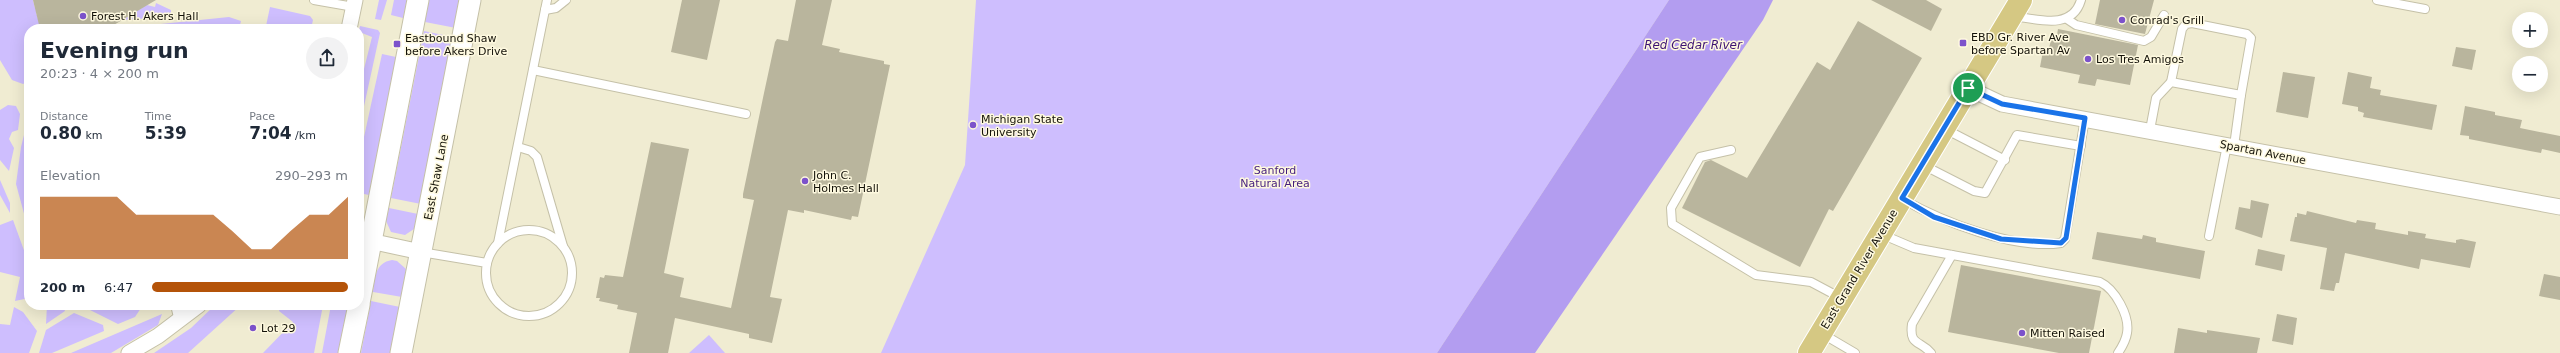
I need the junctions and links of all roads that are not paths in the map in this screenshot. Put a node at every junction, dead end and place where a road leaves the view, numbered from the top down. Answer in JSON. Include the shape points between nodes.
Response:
{"nodes":[{"id":1,"x":314,"y":0,"type":"edge"},
{"id":2,"x":418,"y":0,"type":"edge"},
{"id":3,"x":470,"y":0,"type":"edge"},
{"id":4,"x":547,"y":0,"type":"edge"},
{"id":5,"x":566,"y":0,"type":"edge"},
{"id":6,"x":2081,"y":0,"type":"edge"},
{"id":7,"x":2377,"y":0,"type":"edge"},
{"id":8,"x":354,"y":4,"type":"edge"},
{"id":9,"x":2016,"y":8,"type":"edge"},
{"id":10,"x":2425,"y":9,"type":"dead end"},
{"id":11,"x":545,"y":10,"type":"junction"},
{"id":12,"x":2164,"y":15,"type":"dead end"},
{"id":13,"x":2067,"y":19,"type":"junction"},
{"id":14,"x":350,"y":24,"type":"edge"},
{"id":15,"x":533,"y":70,"type":"junction"},
{"id":16,"x":2171,"y":82,"type":"junction"},
{"id":17,"x":1968,"y":88,"type":"junction"},
{"id":18,"x":2241,"y":95,"type":"junction"},
{"id":19,"x":746,"y":114,"type":"dead end"},
{"id":20,"x":2085,"y":118,"type":"junction"},
{"id":21,"x":1944,"y":128,"type":"junction"},
{"id":22,"x":2150,"y":130,"type":"junction"},
{"id":23,"x":2081,"y":146,"type":"junction"},
{"id":24,"x":2231,"y":146,"type":"junction"},
{"id":25,"x":518,"y":147,"type":"junction"},
{"id":26,"x":1731,"y":150,"type":"dead end"},
{"id":27,"x":2004,"y":160,"type":"junction"},
{"id":28,"x":1922,"y":164,"type":"junction"},
{"id":29,"x":1902,"y":198,"type":"junction"},
{"id":30,"x":2560,"y":207,"type":"edge"},
{"id":31,"x":1880,"y":234,"type":"junction"},
{"id":32,"x":2209,"y":236,"type":"dead end"},
{"id":33,"x":365,"y":238,"type":"edge"},
{"id":34,"x":498,"y":243,"type":"junction"},
{"id":35,"x":563,"y":246,"type":"junction"},
{"id":36,"x":364,"y":249,"type":"edge"},
{"id":37,"x":421,"y":252,"type":"junction"},
{"id":38,"x":1952,"y":255,"type":"junction"},
{"id":39,"x":487,"y":263,"type":"junction"},
{"id":40,"x":1842,"y":298,"type":"junction"},
{"id":41,"x":176,"y":310,"type":"edge"},
{"id":42,"x":193,"y":310,"type":"edge"},
{"id":43,"x":358,"y":310,"type":"edge"},
{"id":44,"x":179,"y":321,"type":"junction"},
{"id":45,"x":1821,"y":333,"type":"junction"},
{"id":46,"x":129,"y":353,"type":"edge"},
{"id":47,"x":349,"y":353,"type":"edge"},
{"id":48,"x":401,"y":353,"type":"edge"},
{"id":49,"x":1809,"y":353,"type":"edge"},
{"id":50,"x":1855,"y":353,"type":"edge"},
{"id":51,"x":1931,"y":353,"type":"edge"},
{"id":52,"x":2118,"y":353,"type":"edge"}],
"edges":[{"from":1,"to":8,"type":"lane"},
{"from":2,"to":33,"type":"street"},
{"from":3,"to":37,"type":"street","name":"East Shaw Lane"},
{"from":4,"to":11,"type":"lane"},
{"from":5,"to":11,"type":"lane","via":[[556,8]]},
{"from":6,"to":13,"type":"lane","via":[[2076,11]]},
{"from":7,"to":10,"type":"lane"},
{"from":8,"to":14,"type":"street"},
{"from":9,"to":13,"type":"lane","via":[[2057,21]]},
{"from":9,"to":17,"type":"main road","name":"East Grand River Avenue"},
{"from":11,"to":15,"type":"lane"},
{"from":12,"to":13,"type":"lane","via":[[2151,37],[2144,41],[2076,25]]},
{"from":15,"to":19,"type":"lane"},
{"from":15,"to":25,"type":"lane"},
{"from":16,"to":18,"type":"lane"},
{"from":16,"to":18,"type":"lane","via":[[2182,29],[2186,24],[2192,23],[2247,34],[2251,38]]},
{"from":16,"to":22,"type":"lane","via":[[2156,98]]},
{"from":17,"to":20,"type":"street","name":"Spartan Avenue","via":[[2002,104]]},
{"from":17,"to":21,"type":"main road","name":"East Grand River Avenue"},
{"from":18,"to":24,"type":"lane"},
{"from":20,"to":22,"type":"street","name":"Spartan Avenue"},
{"from":20,"to":23,"type":"lane"},
{"from":21,"to":27,"type":"lane"},
{"from":21,"to":28,"type":"main road","name":"East Grand River Avenue"},
{"from":22,"to":24,"type":"street","name":"Spartan Avenue"},
{"from":23,"to":27,"type":"lane","via":[[2017,135]]},
{"from":23,"to":29,"type":"lane","via":[[2066,238],[2061,243],[2001,239],[1934,217]]},
{"from":24,"to":30,"type":"street","name":"Spartan Avenue"},
{"from":24,"to":32,"type":"lane"},
{"from":25,"to":34,"type":"lane"},
{"from":25,"to":35,"type":"lane","via":[[531,151],[537,157]]},
{"from":26,"to":40,"type":"lane","via":[[1700,157],[1671,208],[1672,224],[1756,275],[1811,282]]},
{"from":27,"to":28,"type":"lane","via":[[1985,193],[1974,191]]},
{"from":28,"to":29,"type":"main road","name":"East Grand River Avenue"},
{"from":29,"to":31,"type":"main road","name":"East Grand River Avenue"},
{"from":31,"to":38,"type":"lane","via":[[1906,246]]},
{"from":31,"to":40,"type":"main road","name":"East Grand River Avenue"},
{"from":33,"to":36,"type":"street"},
{"from":33,"to":37,"type":"street"},
{"from":34,"to":35,"type":"lane","via":[[516,232],[536,230],[547,234]]},
{"from":34,"to":39,"type":"lane"},
{"from":35,"to":39,"type":"lane","via":[[572,269],[569,287],[558,304],[540,314],[520,315],[502,306],[490,290]]},
{"from":37,"to":39,"type":"lane"},
{"from":37,"to":48,"type":"street","name":"East Shaw Lane"},
{"from":38,"to":51,"type":"lane","via":[[1912,324],[1911,334],[1914,341]]},
{"from":38,"to":52,"type":"lane","via":[[2100,282],[2108,286],[2128,324],[2127,334]]},
{"from":40,"to":45,"type":"main road","name":"East Grand River Avenue"},
{"from":41,"to":44,"type":"lane"},
{"from":42,"to":44,"type":"street"},
{"from":43,"to":47,"type":"street"},
{"from":44,"to":46,"type":"street"},
{"from":45,"to":49,"type":"main road","name":"East Grand River Avenue"},
{"from":45,"to":50,"type":"lane"}]}
